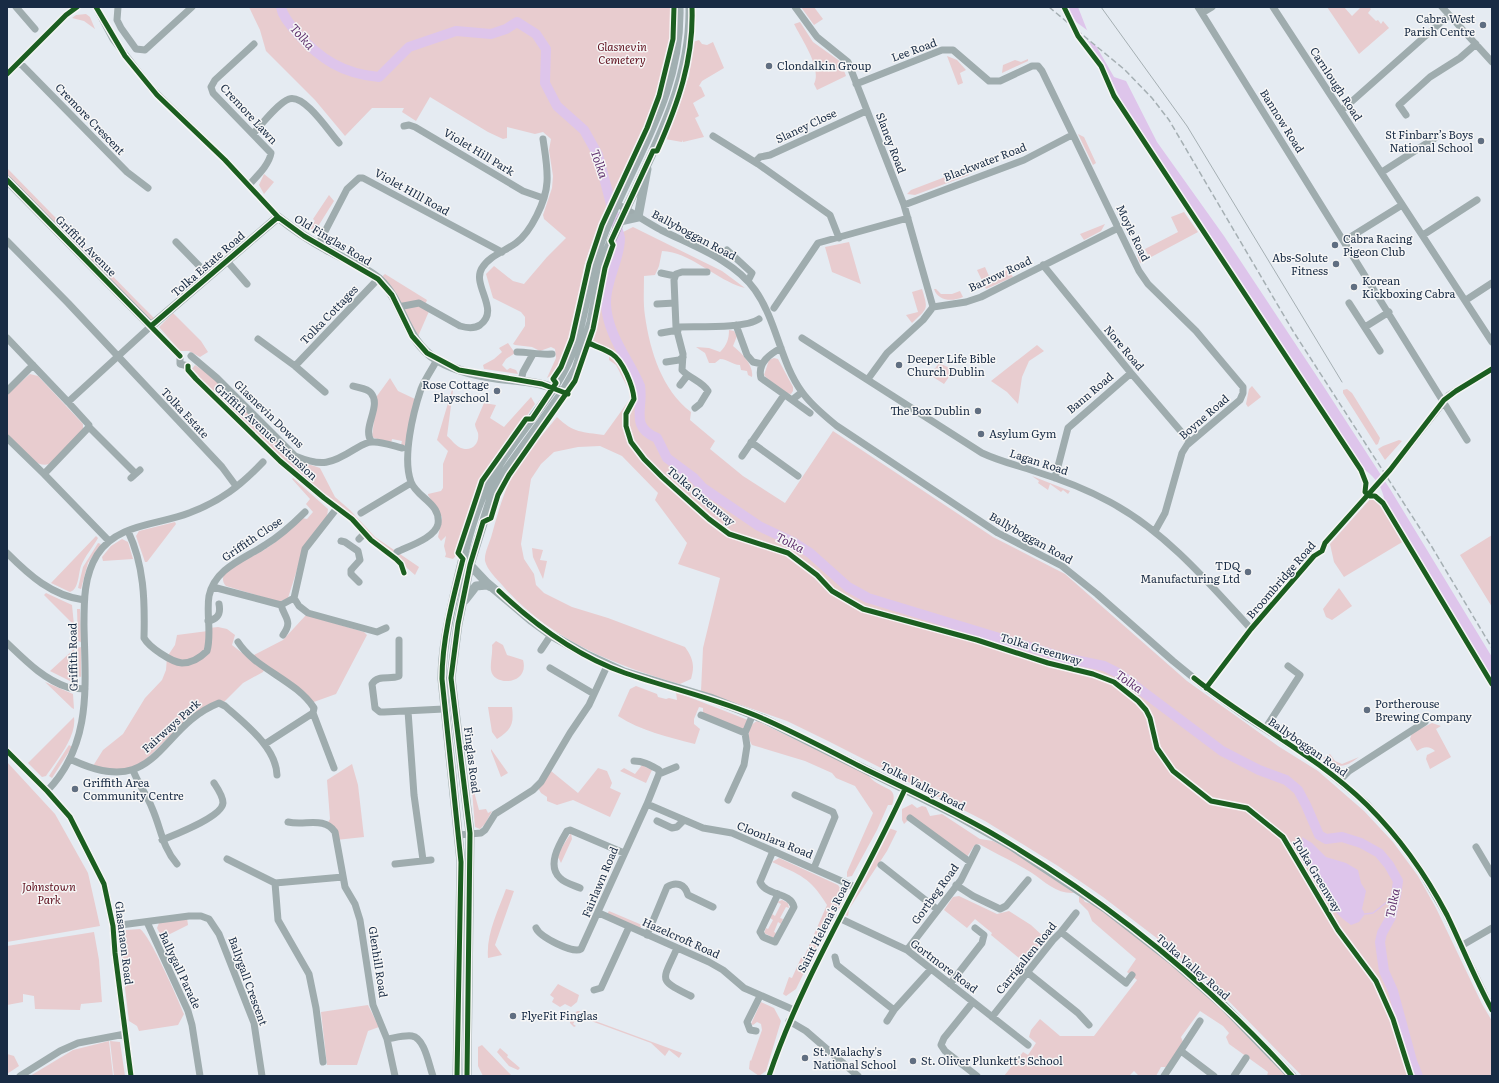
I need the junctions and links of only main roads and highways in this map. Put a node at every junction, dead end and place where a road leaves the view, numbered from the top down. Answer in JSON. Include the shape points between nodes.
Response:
{"nodes":[{"id":1,"x":679,"y":7,"type":"edge"},
{"id":2,"x":690,"y":7,"type":"edge"},
{"id":3,"x":647,"y":164,"type":"junction"},
{"id":4,"x":7,"y":180,"type":"edge"},
{"id":5,"x":278,"y":218,"type":"joint"},
{"id":6,"x":620,"y":221,"type":"junction"},
{"id":7,"x":151,"y":326,"type":"joint"},
{"id":8,"x":553,"y":387,"type":"junction"},
{"id":9,"x":563,"y":392,"type":"junction"},
{"id":10,"x":466,"y":565,"type":"junction"},
{"id":11,"x":499,"y":592,"type":"junction"},
{"id":12,"x":462,"y":603,"type":"junction"},
{"id":13,"x":457,"y":1076,"type":"edge"},
{"id":14,"x":467,"y":1076,"type":"edge"},
{"id":15,"x":1292,"y":1076,"type":"edge"}],
"edges":[{"from":1,"to":8,"type":"main road","name":"Finglas Road","via":[[678,42],[667,94],[644,149],[616,204],[594,260],[579,334]]},
{"from":2,"to":3,"type":"main road","via":[[689,35],[679,86]]},
{"from":3,"to":6,"type":"main road"},
{"from":3,"to":6,"type":"main road","via":[[638,218]]},
{"from":4,"to":7,"type":"main road","name":"Griffith Avenue"},
{"from":5,"to":7,"type":"main road","name":"Tolka Estate Road"},
{"from":5,"to":8,"type":"main road","name":"Old Finglas Road","via":[[318,245],[378,279],[392,295],[416,341],[437,360],[474,374]]},
{"from":6,"to":9,"type":"main road","name":"Finglas Road","via":[[602,264],[586,342],[576,369]]},
{"from":8,"to":9,"type":"main road","name":"Old Finglas Road"},
{"from":8,"to":10,"type":"main road","name":"Finglas Road","via":[[494,472],[474,516]]},
{"from":9,"to":10,"type":"main road","name":"Finglas Road","via":[[502,476],[492,495]]},
{"from":10,"to":11,"type":"main road","name":"Tolka Valley Road"},
{"from":10,"to":12,"type":"main road","name":"Finglas Road"},
{"from":10,"to":13,"type":"main road","name":"Finglas Road","via":[[448,623],[442,662],[444,709],[461,862]]},
{"from":11,"to":12,"type":"main road","via":[[487,585],[476,586]]},
{"from":11,"to":15,"type":"main road","name":"Tolka Valley Road","via":[[551,635],[607,666],[753,714],[958,815],[1010,844],[1106,908],[1205,989]]},
{"from":12,"to":14,"type":"main road","name":"Finglas Road","via":[[451,678],[470,833]]}]}
